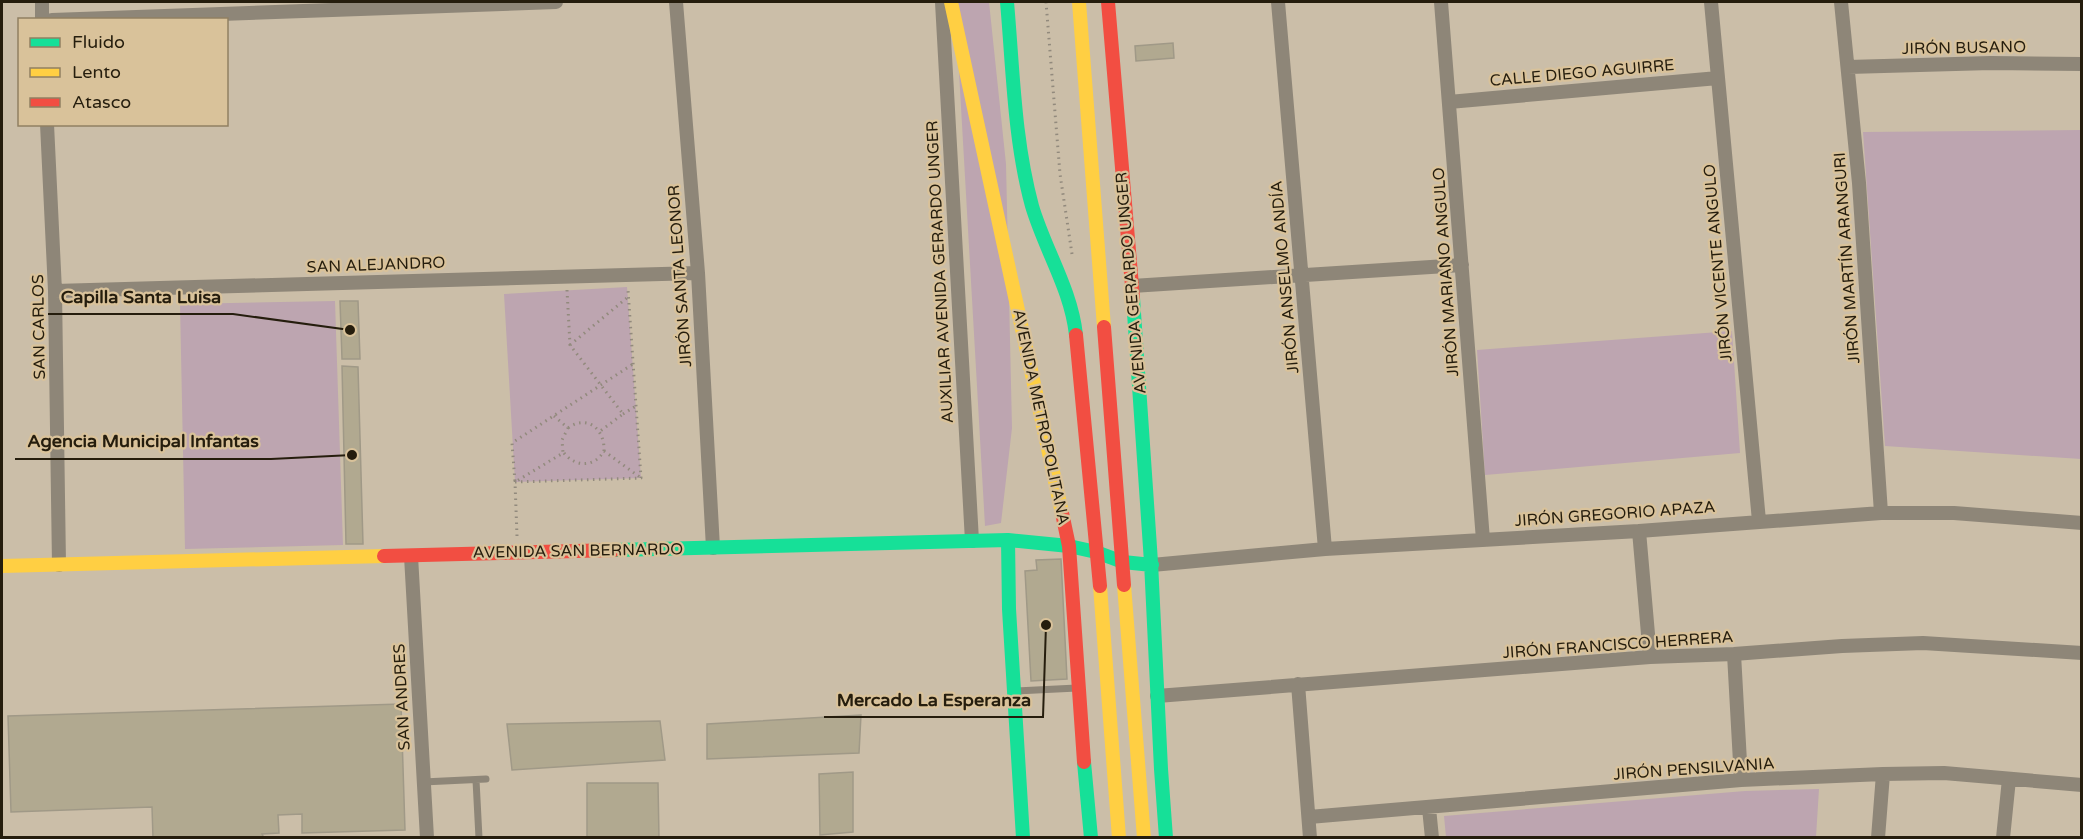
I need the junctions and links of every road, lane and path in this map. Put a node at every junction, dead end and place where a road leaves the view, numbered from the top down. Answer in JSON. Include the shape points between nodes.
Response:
{"nodes":[{"id":1,"x":42,"y":2,"type":"edge"},
{"id":2,"x":556,"y":2,"type":"edge"},
{"id":3,"x":676,"y":2,"type":"edge"},
{"id":4,"x":942,"y":2,"type":"edge"},
{"id":5,"x":951,"y":2,"type":"edge"},
{"id":6,"x":1007,"y":2,"type":"edge"},
{"id":7,"x":1079,"y":2,"type":"edge"},
{"id":8,"x":1108,"y":2,"type":"edge"},
{"id":9,"x":1278,"y":2,"type":"edge"},
{"id":10,"x":1442,"y":2,"type":"edge"},
{"id":11,"x":1711,"y":2,"type":"edge"},
{"id":12,"x":1842,"y":2,"type":"edge"},
{"id":13,"x":315,"y":6,"type":"edge"},
{"id":14,"x":42,"y":18,"type":"edge"},
{"id":15,"x":90,"y":18,"type":"edge"},
{"id":16,"x":2082,"y":64,"type":"edge"},
{"id":17,"x":1848,"y":67,"type":"junction"},
{"id":18,"x":1718,"y":78,"type":"junction"},
{"id":19,"x":1449,"y":102,"type":"junction"},
{"id":20,"x":47,"y":126,"type":"edge"},
{"id":21,"x":1462,"y":265,"type":"junction"},
{"id":22,"x":698,"y":273,"type":"junction"},
{"id":23,"x":1302,"y":274,"type":"junction"},
{"id":24,"x":626,"y":275,"type":"junction"},
{"id":25,"x":566,"y":276,"type":"junction"},
{"id":26,"x":1132,"y":286,"type":"junction"},
{"id":27,"x":55,"y":291,"type":"junction"},
{"id":28,"x":628,"y":297,"type":"junction"},
{"id":29,"x":570,"y":345,"type":"junction"},
{"id":30,"x":633,"y":364,"type":"junction"},
{"id":31,"x":601,"y":385,"type":"junction"},
{"id":32,"x":636,"y":406,"type":"junction"},
{"id":33,"x":623,"y":414,"type":"junction"},
{"id":34,"x":554,"y":416,"type":"junction"},
{"id":35,"x":568,"y":428,"type":"junction"},
{"id":36,"x":599,"y":432,"type":"junction"},
{"id":37,"x":603,"y":451,"type":"junction"},
{"id":38,"x":564,"y":453,"type":"junction"},
{"id":39,"x":640,"y":478,"type":"junction"},
{"id":40,"x":515,"y":482,"type":"junction"},
{"id":41,"x":1881,"y":513,"type":"junction"},
{"id":42,"x":1759,"y":521,"type":"junction"},
{"id":43,"x":2082,"y":523,"type":"edge"},
{"id":44,"x":1639,"y":531,"type":"junction"},
{"id":45,"x":1008,"y":540,"type":"junction"},
{"id":46,"x":1483,"y":540,"type":"junction"},
{"id":47,"x":972,"y":541,"type":"junction"},
{"id":48,"x":1069,"y":546,"type":"junction"},
{"id":49,"x":713,"y":548,"type":"junction"},
{"id":50,"x":1325,"y":549,"type":"junction"},
{"id":51,"x":518,"y":552,"type":"junction"},
{"id":52,"x":1096,"y":552,"type":"junction"},
{"id":53,"x":411,"y":556,"type":"junction"},
{"id":54,"x":1123,"y":562,"type":"junction"},
{"id":55,"x":59,"y":565,"type":"junction"},
{"id":56,"x":1152,"y":565,"type":"junction"},
{"id":57,"x":2,"y":566,"type":"edge"},
{"id":58,"x":2082,"y":653,"type":"edge"},
{"id":59,"x":1734,"y":654,"type":"junction"},
{"id":60,"x":1650,"y":657,"type":"junction"},
{"id":61,"x":1298,"y":684,"type":"junction"},
{"id":62,"x":1078,"y":688,"type":"junction"},
{"id":63,"x":1014,"y":691,"type":"junction"},
{"id":64,"x":1157,"y":696,"type":"junction"},
{"id":65,"x":1884,"y":774,"type":"junction"},
{"id":66,"x":486,"y":779,"type":"dead end"},
{"id":67,"x":2009,"y":779,"type":"junction"},
{"id":68,"x":476,"y":780,"type":"junction"},
{"id":69,"x":1741,"y":780,"type":"junction"},
{"id":70,"x":423,"y":782,"type":"junction"},
{"id":71,"x":2082,"y":785,"type":"edge"},
{"id":72,"x":1430,"y":807,"type":"junction"},
{"id":73,"x":1309,"y":817,"type":"junction"},
{"id":74,"x":427,"y":837,"type":"edge"},
{"id":75,"x":479,"y":837,"type":"edge"},
{"id":76,"x":1023,"y":837,"type":"edge"},
{"id":77,"x":1091,"y":837,"type":"edge"},
{"id":78,"x":1119,"y":837,"type":"edge"},
{"id":79,"x":1144,"y":837,"type":"edge"},
{"id":80,"x":1166,"y":837,"type":"edge"},
{"id":81,"x":1310,"y":837,"type":"edge"},
{"id":82,"x":1432,"y":837,"type":"edge"},
{"id":83,"x":1878,"y":837,"type":"edge"},
{"id":84,"x":2004,"y":837,"type":"edge"}],
"edges":[{"from":1,"to":14,"type":"street"},
{"from":2,"to":13,"type":"street"},
{"from":3,"to":22,"type":"street","name":"JIRÓN SANTA LEONOR"},
{"from":4,"to":47,"type":"street","name":"AUXILIAR AVENIDA GERARDO UNGER"},
{"from":5,"to":48,"type":"street","name":"AVENIDA METROPOLITANA"},
{"from":6,"to":52,"type":"street","via":[[1022,164],[1033,208],[1065,286],[1075,326]]},
{"from":7,"to":54,"type":"street","name":"AVENIDA GERARDO UNGER"},
{"from":8,"to":26,"type":"street","name":"AVENIDA GERARDO UNGER"},
{"from":9,"to":23,"type":"street","name":"JIRÓN ANSELMO ANDÍA"},
{"from":10,"to":19,"type":"street","name":"JIRÓN MARIANO ANGULO"},
{"from":11,"to":18,"type":"street","name":"JIRÓN VICENTE ANGULO"},
{"from":12,"to":17,"type":"street","name":"JIRÓN MARTÍN ARANGURI"},
{"from":13,"to":15,"type":"street"},
{"from":16,"to":17,"type":"street","name":"JIRÓN BUSANO"},
{"from":17,"to":41,"type":"street","name":"JIRÓN MARTÍN ARANGURI"},
{"from":18,"to":19,"type":"street","name":"CALLE DIEGO AGUIRRE"},
{"from":18,"to":42,"type":"street","name":"JIRÓN VICENTE ANGULO"},
{"from":19,"to":21,"type":"street","name":"JIRÓN MARIANO ANGULO"},
{"from":20,"to":27,"type":"street","name":"SAN CARLOS"},
{"from":21,"to":23,"type":"street"},
{"from":21,"to":46,"type":"street","name":"JIRÓN MARIANO ANGULO"},
{"from":22,"to":24,"type":"street","name":"SAN ALEJANDRO"},
{"from":22,"to":49,"type":"street","name":"JIRÓN SANTA LEONOR"},
{"from":23,"to":26,"type":"street"},
{"from":23,"to":50,"type":"street","name":"JIRÓN ANSELMO ANDÍA"},
{"from":24,"to":25,"type":"street","name":"SAN ALEJANDRO"},
{"from":24,"to":28,"type":"path"},
{"from":25,"to":27,"type":"street","name":"SAN ALEJANDRO"},
{"from":25,"to":29,"type":"path"},
{"from":26,"to":56,"type":"street","name":"AVENIDA GERARDO UNGER"},
{"from":27,"to":55,"type":"street","name":"SAN CARLOS"},
{"from":28,"to":29,"type":"path"},
{"from":28,"to":30,"type":"path"},
{"from":29,"to":31,"type":"path"},
{"from":30,"to":31,"type":"path"},
{"from":30,"to":32,"type":"path"},
{"from":31,"to":33,"type":"path"},
{"from":31,"to":34,"type":"path"},
{"from":32,"to":33,"type":"path"},
{"from":32,"to":39,"type":"path"},
{"from":33,"to":36,"type":"path"},
{"from":34,"to":35,"type":"path"},
{"from":34,"to":40,"type":"path","via":[[512,443]]},
{"from":35,"to":36,"type":"path","via":[[582,422]]},
{"from":35,"to":38,"type":"path","via":[[562,440]]},
{"from":36,"to":37,"type":"path"},
{"from":37,"to":38,"type":"path","via":[[586,464],[575,463]]},
{"from":37,"to":39,"type":"path"},
{"from":38,"to":40,"type":"path"},
{"from":39,"to":40,"type":"path"},
{"from":40,"to":51,"type":"path"},
{"from":41,"to":42,"type":"street","name":"JIRÓN GREGORIO APAZA"},
{"from":41,"to":43,"type":"street","name":"JIRÓN GREGORIO APAZA","via":[[1954,513]]},
{"from":42,"to":44,"type":"street","name":"JIRÓN GREGORIO APAZA"},
{"from":44,"to":46,"type":"street","name":"JIRÓN GREGORIO APAZA"},
{"from":44,"to":60,"type":"street"},
{"from":45,"to":47,"type":"street","name":"AVENIDA SAN BERNARDO"},
{"from":45,"to":48,"type":"street","name":"AVENIDA SAN BERNARDO"},
{"from":45,"to":63,"type":"street"},
{"from":46,"to":50,"type":"street","name":"JIRÓN GREGORIO APAZA"},
{"from":47,"to":49,"type":"street","name":"AVENIDA SAN BERNARDO"},
{"from":48,"to":52,"type":"street","name":"AVENIDA SAN BERNARDO"},
{"from":48,"to":62,"type":"street","name":"AVENIDA METROPOLITANA"},
{"from":49,"to":51,"type":"street","name":"AVENIDA SAN BERNARDO"},
{"from":50,"to":56,"type":"street","name":"JIRÓN GREGORIO APAZA"},
{"from":51,"to":53,"type":"street","name":"AVENIDA SAN BERNARDO"},
{"from":52,"to":54,"type":"street","name":"AVENIDA SAN BERNARDO"},
{"from":52,"to":78,"type":"street"},
{"from":53,"to":55,"type":"street","name":"AVENIDA SAN BERNARDO"},
{"from":53,"to":70,"type":"street","name":"SAN ANDRES"},
{"from":54,"to":56,"type":"street","name":"AVENIDA SAN BERNARDO"},
{"from":54,"to":79,"type":"street"},
{"from":55,"to":57,"type":"street","name":"AVENIDA SAN BERNARDO"},
{"from":56,"to":64,"type":"street"},
{"from":58,"to":59,"type":"street","name":"JIRÓN FRANCISCO HERRERA","via":[[1923,643]]},
{"from":59,"to":60,"type":"street","name":"JIRÓN FRANCISCO HERRERA"},
{"from":59,"to":69,"type":"street"},
{"from":60,"to":61,"type":"street","name":"JIRÓN FRANCISCO HERRERA"},
{"from":61,"to":64,"type":"street","name":"JIRÓN FRANCISCO HERRERA"},
{"from":61,"to":73,"type":"street"},
{"from":62,"to":63,"type":"lane"},
{"from":62,"to":77,"type":"street","name":"AVENIDA METROPOLITANA"},
{"from":63,"to":76,"type":"street"},
{"from":64,"to":80,"type":"street"},
{"from":65,"to":67,"type":"street","name":"JIRÓN PENSILVANIA","via":[[1944,773]]},
{"from":65,"to":69,"type":"street","name":"JIRÓN PENSILVANIA"},
{"from":65,"to":83,"type":"street"},
{"from":66,"to":68,"type":"lane"},
{"from":67,"to":71,"type":"street","name":"JIRÓN PENSILVANIA"},
{"from":67,"to":84,"type":"street"},
{"from":68,"to":70,"type":"lane"},
{"from":68,"to":75,"type":"lane"},
{"from":69,"to":72,"type":"street","name":"JIRÓN PENSILVANIA"},
{"from":70,"to":74,"type":"street","name":"SAN ANDRES"},
{"from":72,"to":73,"type":"street","name":"JIRÓN PENSILVANIA"},
{"from":72,"to":82,"type":"street"},
{"from":73,"to":81,"type":"street"}]}
